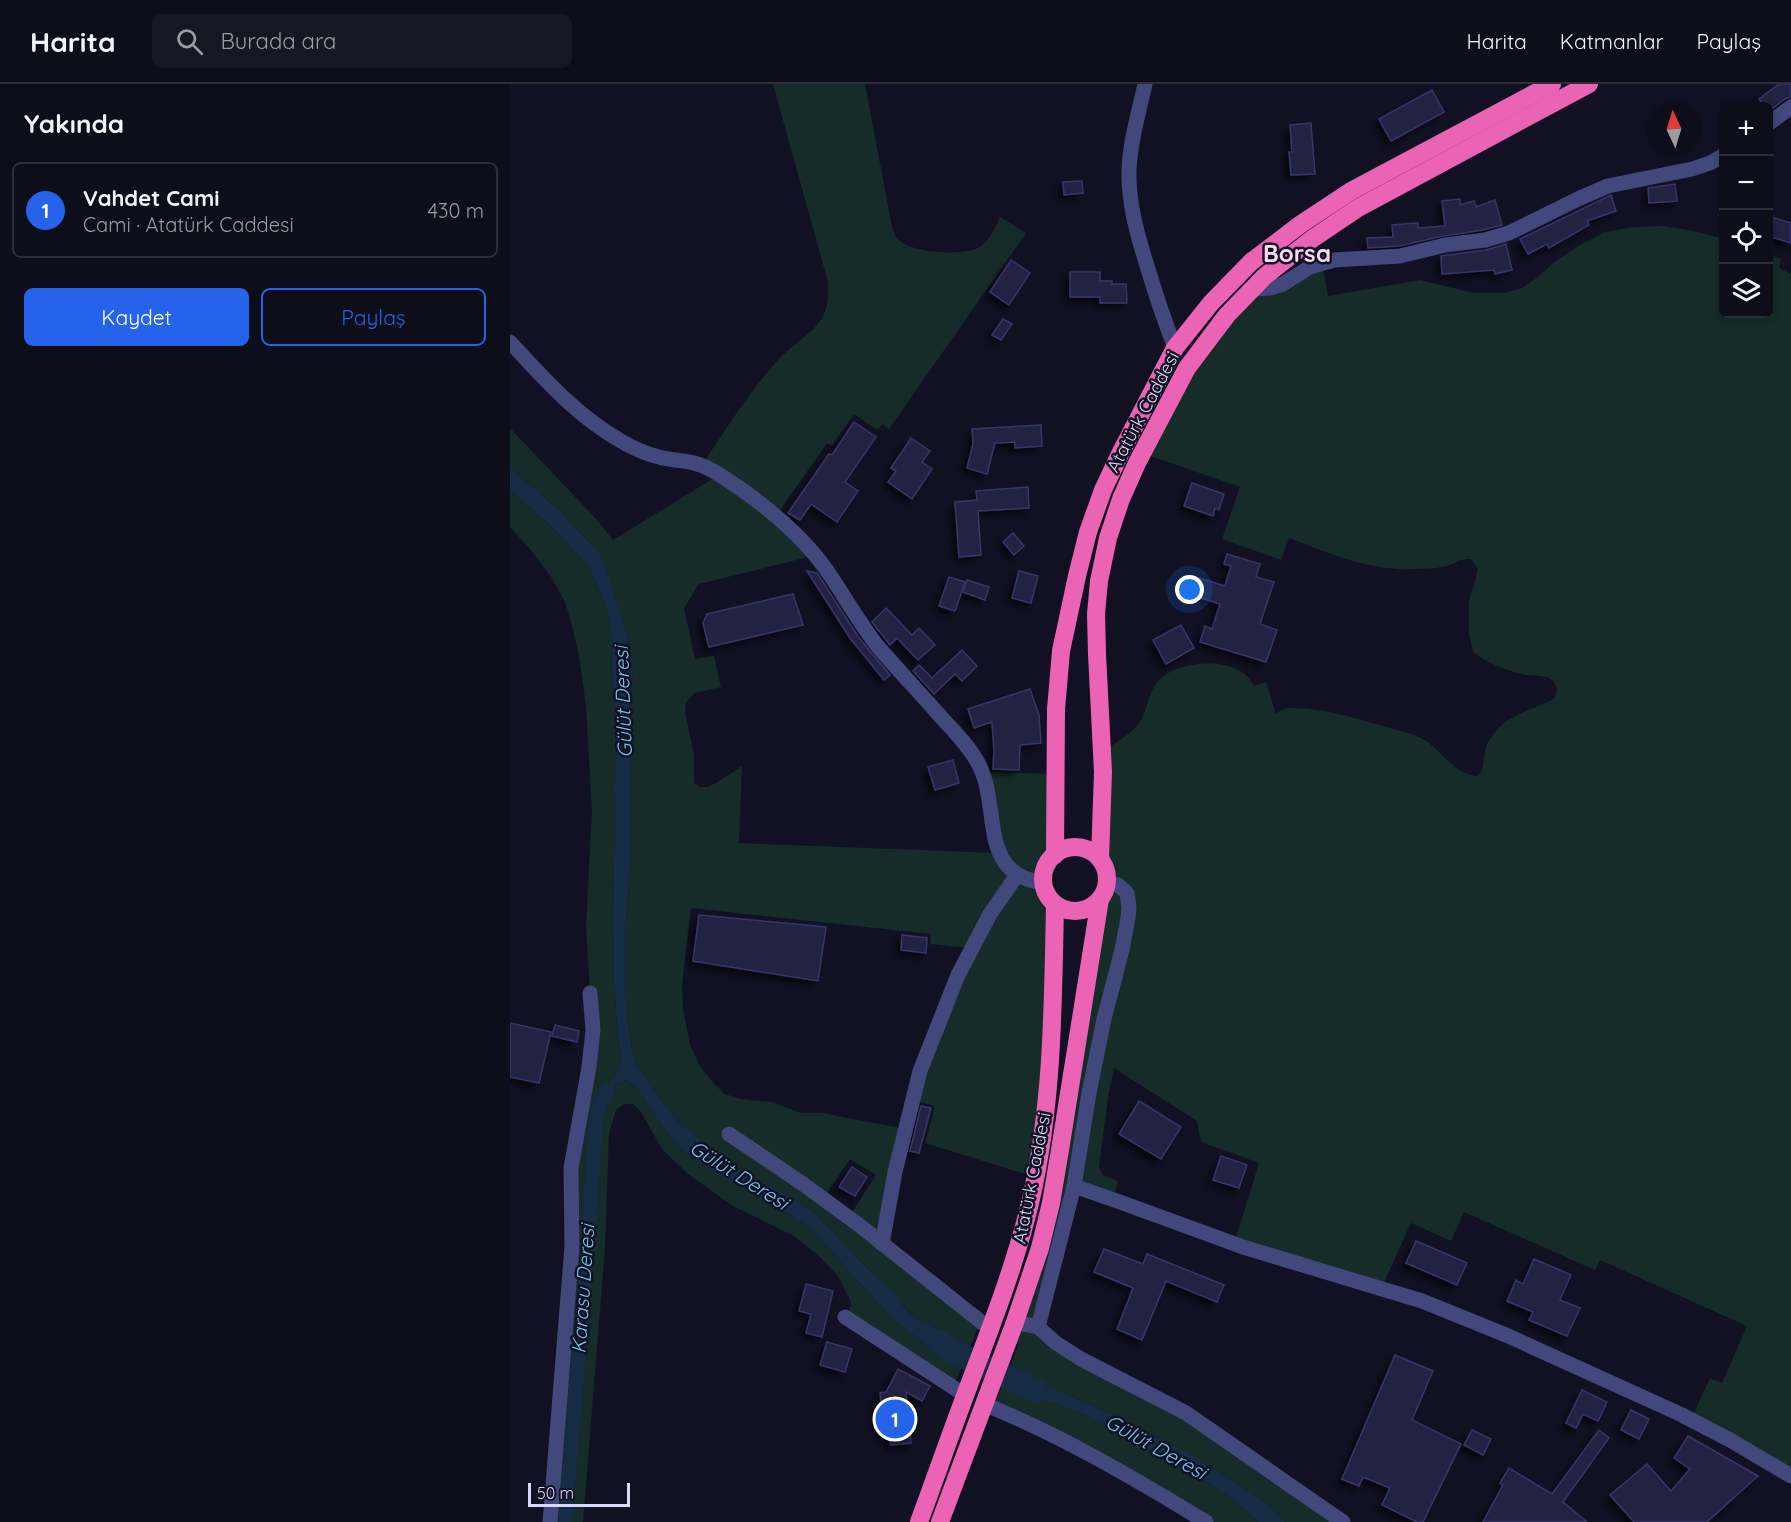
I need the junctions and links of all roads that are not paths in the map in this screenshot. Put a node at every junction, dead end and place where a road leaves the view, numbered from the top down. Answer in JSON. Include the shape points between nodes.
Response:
{"nodes":[{"id":1,"x":1145,"y":84,"type":"edge"},
{"id":2,"x":1552,"y":84,"type":"edge"},
{"id":3,"x":1589,"y":84,"type":"edge"},
{"id":4,"x":1791,"y":107,"type":"edge"},
{"id":5,"x":1773,"y":120,"type":"edge"},
{"id":6,"x":1722,"y":156,"type":"edge"},
{"id":7,"x":1252,"y":289,"type":"junction"},
{"id":8,"x":510,"y":342,"type":"edge"},
{"id":9,"x":1175,"y":348,"type":"junction"},
{"id":10,"x":1054,"y":855,"type":"junction"},
{"id":11,"x":1100,"y":859,"type":"junction"},
{"id":12,"x":1017,"y":875,"type":"junction"},
{"id":13,"x":1043,"y":883,"type":"junction"},
{"id":14,"x":1103,"y":891,"type":"junction"},
{"id":15,"x":1055,"y":904,"type":"junction"},
{"id":16,"x":590,"y":993,"type":"dead end"},
{"id":17,"x":729,"y":1134,"type":"dead end"},
{"id":18,"x":1074,"y":1186,"type":"junction"},
{"id":19,"x":882,"y":1244,"type":"junction"},
{"id":20,"x":845,"y":1317,"type":"dead end"},
{"id":21,"x":1015,"y":1322,"type":"junction"},
{"id":22,"x":1038,"y":1327,"type":"junction"},
{"id":23,"x":989,"y":1332,"type":"junction"},
{"id":24,"x":968,"y":1386,"type":"junction"},
{"id":25,"x":987,"y":1396,"type":"junction"},
{"id":26,"x":1791,"y":1476,"type":"edge"},
{"id":27,"x":550,"y":1522,"type":"edge"},
{"id":28,"x":919,"y":1522,"type":"edge"},
{"id":29,"x":940,"y":1522,"type":"edge"},
{"id":30,"x":1206,"y":1522,"type":"edge"},
{"id":31,"x":1343,"y":1522,"type":"edge"}],
"edges":[{"from":1,"to":9,"type":"street","via":[[1129,171],[1131,197],[1135,228]]},
{"from":2,"to":9,"type":"highway","name":"Atatürk Caddesi","via":[[1351,191],[1301,224],[1251,262]]},
{"from":3,"to":7,"type":"highway","name":"Atatürk Caddesi","via":[[1358,208],[1312,239]]},
{"from":4,"to":5,"type":"street"},
{"from":6,"to":7,"type":"street","via":[[1692,169],[1608,186],[1509,233],[1485,240],[1400,256],[1334,260],[1310,267],[1283,284]]},
{"from":7,"to":11,"type":"highway","name":"Atatürk Caddesi","via":[[1187,368],[1137,463],[1108,538],[1096,614],[1103,751]]},
{"from":8,"to":12,"type":"street","via":[[595,425],[640,451],[702,465],[720,474],[760,502],[816,555],[879,647],[978,763],[999,853]]},
{"from":9,"to":10,"type":"highway","name":"Atatürk Caddesi","via":[[1103,490],[1077,576],[1061,651],[1056,709]]},
{"from":10,"to":11,"type":"highway","via":[[1078,848]]},
{"from":10,"to":13,"type":"highway","name":"Atatürk Caddesi","via":[[1044,870]]},
{"from":11,"to":14,"type":"highway","name":"Atatürk Caddesi","via":[[1106,872]]},
{"from":12,"to":13,"type":"street"},
{"from":12,"to":19,"type":"street","via":[[990,914],[958,975],[920,1071]]},
{"from":13,"to":15,"type":"highway"},
{"from":14,"to":15,"type":"highway","via":[[1087,909],[1066,910]]},
{"from":14,"to":18,"type":"street","via":[[1118,885],[1127,893],[1128,918],[1089,1093]]},
{"from":14,"to":21,"type":"highway","name":"Atatürk Caddesi","via":[[1051,1203]]},
{"from":15,"to":23,"type":"highway","name":"Atatürk Caddesi","via":[[1053,1039],[1042,1137],[1020,1242]]},
{"from":16,"to":27,"type":"street","via":[[593,1030],[571,1168],[572,1246]]},
{"from":17,"to":19,"type":"street"},
{"from":18,"to":22,"type":"street"},
{"from":18,"to":26,"type":"street","via":[[1243,1247],[1422,1301],[1686,1417]]},
{"from":19,"to":23,"type":"street"},
{"from":20,"to":24,"type":"street"},
{"from":21,"to":22,"type":"street"},
{"from":21,"to":25,"type":"highway","name":"Atatürk Caddesi"},
{"from":22,"to":31,"type":"street","via":[[1082,1359],[1186,1413]]},
{"from":23,"to":24,"type":"highway","name":"Atatürk Caddesi"},
{"from":24,"to":28,"type":"highway","name":"Atatürk Caddesi"},
{"from":25,"to":29,"type":"highway","name":"Atatürk Caddesi"},
{"from":25,"to":30,"type":"street"}]}
